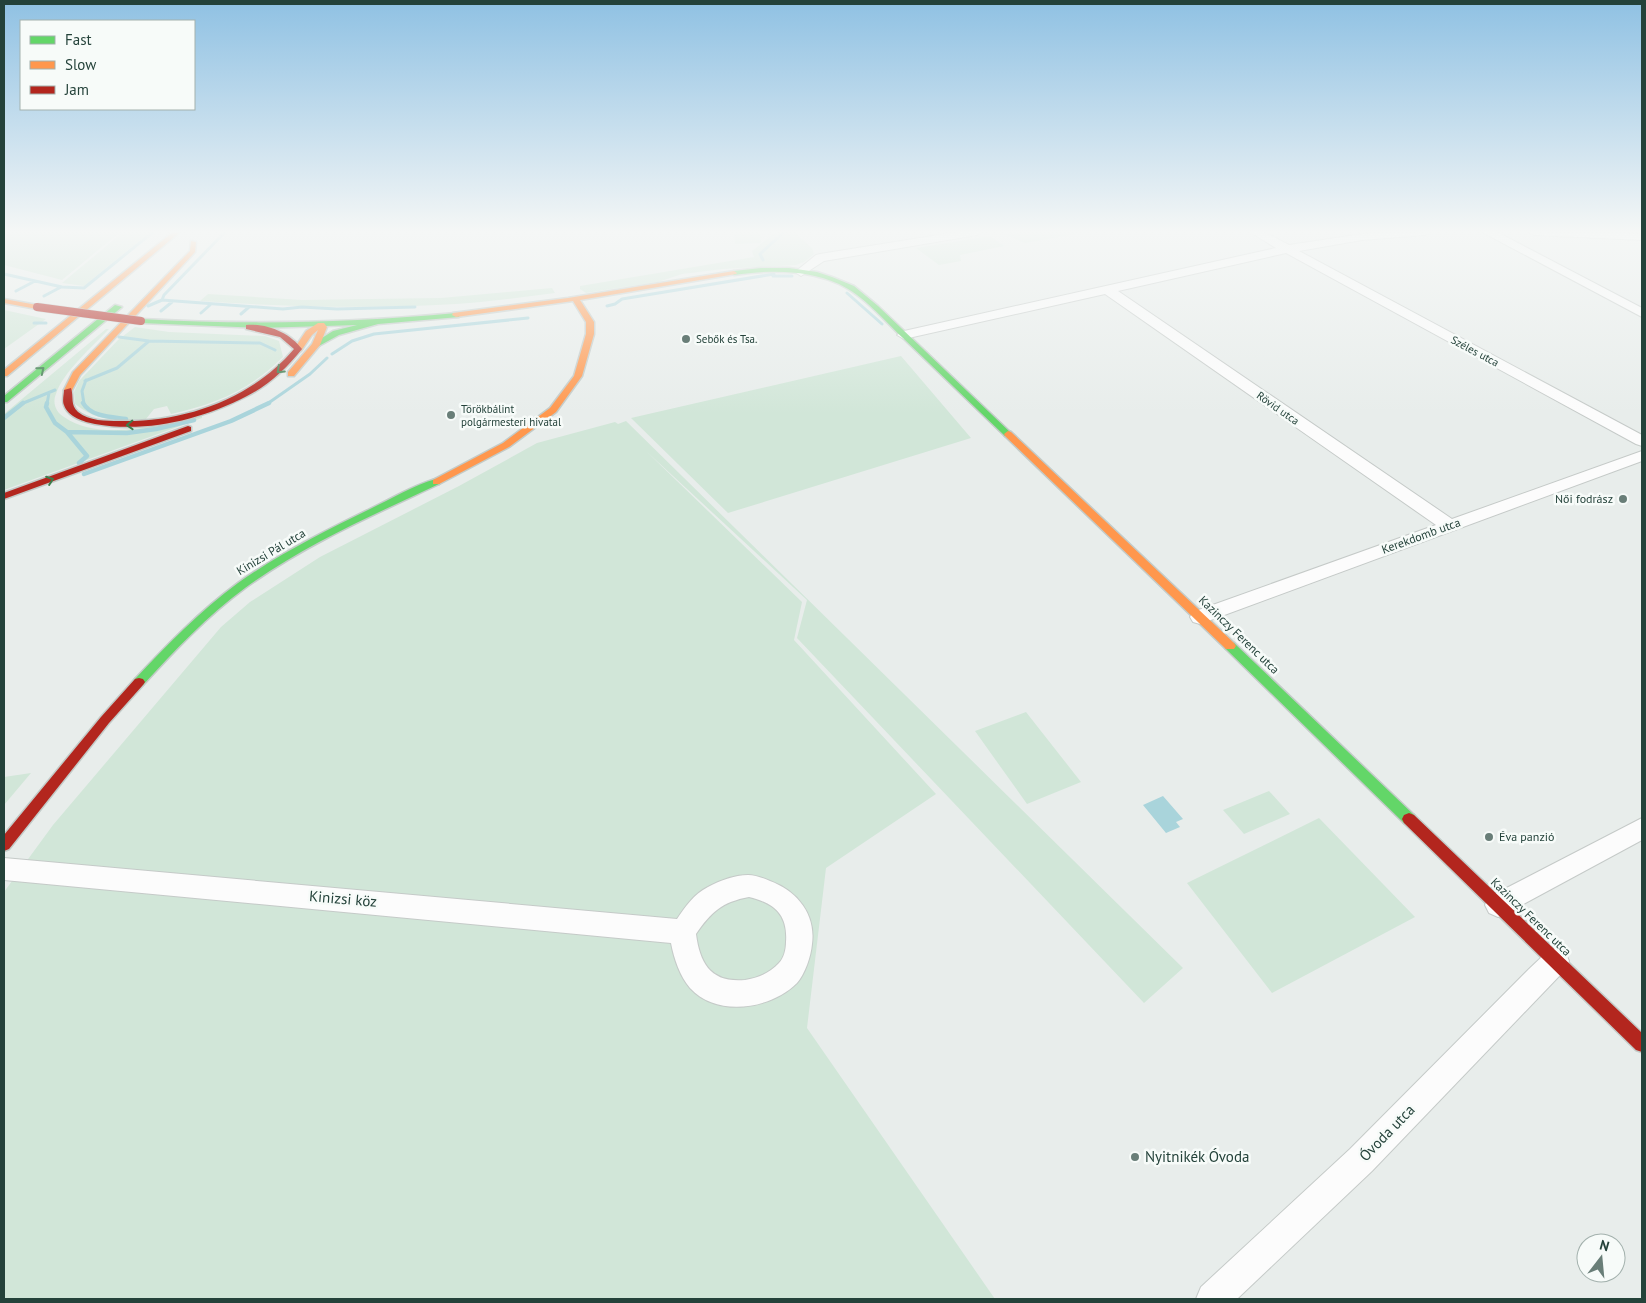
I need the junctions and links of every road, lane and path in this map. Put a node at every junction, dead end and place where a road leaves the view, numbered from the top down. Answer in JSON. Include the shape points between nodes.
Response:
{"nodes":[{"id":1,"x":106,"y":293,"type":"edge"},
{"id":2,"x":153,"y":293,"type":"edge"},
{"id":3,"x":619,"y":293,"type":"edge"},
{"id":4,"x":858,"y":293,"type":"edge"},
{"id":5,"x":1094,"y":293,"type":"edge"},
{"id":6,"x":1111,"y":293,"type":"edge"},
{"id":7,"x":1368,"y":293,"type":"edge"},
{"id":8,"x":1604,"y":293,"type":"edge"},
{"id":9,"x":612,"y":294,"type":"junction"},
{"id":10,"x":102,"y":296,"type":"junction"},
{"id":11,"x":576,"y":300,"type":"junction"},
{"id":12,"x":4,"y":301,"type":"edge"},
{"id":13,"x":125,"y":302,"type":"dead end"},
{"id":14,"x":509,"y":310,"type":"junction"},
{"id":15,"x":556,"y":313,"type":"dead end"},
{"id":16,"x":1642,"y":313,"type":"edge"},
{"id":17,"x":587,"y":314,"type":"junction"},
{"id":18,"x":375,"y":323,"type":"junction"},
{"id":19,"x":321,"y":325,"type":"junction"},
{"id":20,"x":248,"y":327,"type":"junction"},
{"id":21,"x":904,"y":335,"type":"junction"},
{"id":22,"x":587,"y":340,"type":"junction"},
{"id":23,"x":25,"y":342,"type":"dead end"},
{"id":24,"x":317,"y":345,"type":"junction"},
{"id":25,"x":298,"y":349,"type":"junction"},
{"id":26,"x":4,"y":374,"type":"edge"},
{"id":27,"x":4,"y":400,"type":"edge"},
{"id":28,"x":1642,"y":441,"type":"edge"},
{"id":29,"x":1642,"y":456,"type":"edge"},
{"id":30,"x":4,"y":496,"type":"edge"},
{"id":31,"x":1450,"y":526,"type":"junction"},
{"id":32,"x":1200,"y":617,"type":"junction"},
{"id":33,"x":1642,"y":828,"type":"edge"},
{"id":34,"x":4,"y":845,"type":"edge"},
{"id":35,"x":4,"y":868,"type":"edge"},
{"id":36,"x":1498,"y":905,"type":"junction"},
{"id":37,"x":683,"y":932,"type":"junction"},
{"id":38,"x":1556,"y":962,"type":"junction"},
{"id":39,"x":1642,"y":1044,"type":"edge"},
{"id":40,"x":1213,"y":1299,"type":"edge"}],
"edges":[{"from":1,"to":10,"type":"main road"},
{"from":25,"to":2,"type":"main road","one_way":true,"via":[[265,382],[234,399],[192,414],[118,425],[76,415],[68,407],[66,399],[76,374]]},
{"from":3,"to":9,"type":"main road","name":"Kazinczy Ferenc utca"},
{"from":4,"to":21,"type":"main road","name":"Kazinczy Ferenc utca"},
{"from":5,"to":21,"type":"street"},
{"from":6,"to":31,"type":"street","name":"Rövid utca"},
{"from":7,"to":28,"type":"street","name":"Széles utca"},
{"from":8,"to":16,"type":"street"},
{"from":9,"to":11,"type":"main road","name":"Kazinczy Ferenc utca"},
{"from":9,"to":17,"type":"main road","via":[[595,302]]},
{"from":10,"to":23,"type":"main road"},
{"from":10,"to":26,"type":"main road"},
{"from":11,"to":14,"type":"main road","name":"Kazinczy Ferenc utca"},
{"from":11,"to":17,"type":"main road"},
{"from":11,"to":22,"type":"main road","via":[[573,308],[576,321]]},
{"from":12,"to":20,"type":"main road","bridge":true,"via":[[141,321]]},
{"from":27,"to":13,"type":"main road","one_way":true},
{"from":14,"to":15,"type":"main road"},
{"from":14,"to":18,"type":"main road"},
{"from":17,"to":22,"type":"main road","name":"Kinizsi Pál utca","via":[[591,329]]},
{"from":18,"to":19,"type":"main road"},
{"from":18,"to":24,"type":"main road","via":[[336,333]]},
{"from":19,"to":20,"type":"main road"},
{"from":19,"to":24,"type":"main road","via":[[324,332]]},
{"from":19,"to":25,"type":"main road","via":[[312,329]]},
{"from":20,"to":25,"type":"main road","via":[[285,336]]},
{"from":21,"to":32,"type":"main road","name":"Kazinczy Ferenc utca"},
{"from":22,"to":34,"type":"main road","name":"Kinizsi Pál utca","via":[[578,376],[553,410],[506,445],[298,550],[218,604],[182,636],[105,720]]},
{"from":30,"to":24,"type":"main road","one_way":true,"via":[[234,409],[282,382]]},
{"from":29,"to":31,"type":"street","name":"Kerekdomb utca"},
{"from":31,"to":32,"type":"street","name":"Kerekdomb utca"},
{"from":32,"to":36,"type":"main road","name":"Kazinczy Ferenc utca"},
{"from":33,"to":36,"type":"street"},
{"from":35,"to":37,"type":"street","name":"Kinizsi köz"},
{"from":36,"to":38,"type":"main road","name":"Kazinczy Ferenc utca"},
{"from":37,"to":37,"type":"street","via":[[692,970],[708,985],[728,994],[750,994],[772,986],[789,972],[798,953],[801,932],[795,914],[784,900],[767,890],[749,886],[728,889],[709,898]]},
{"from":38,"to":39,"type":"main road","name":"Kazinczy Ferenc utca"},
{"from":38,"to":40,"type":"street","name":"Óvoda utca","via":[[1361,1160]]}]}
